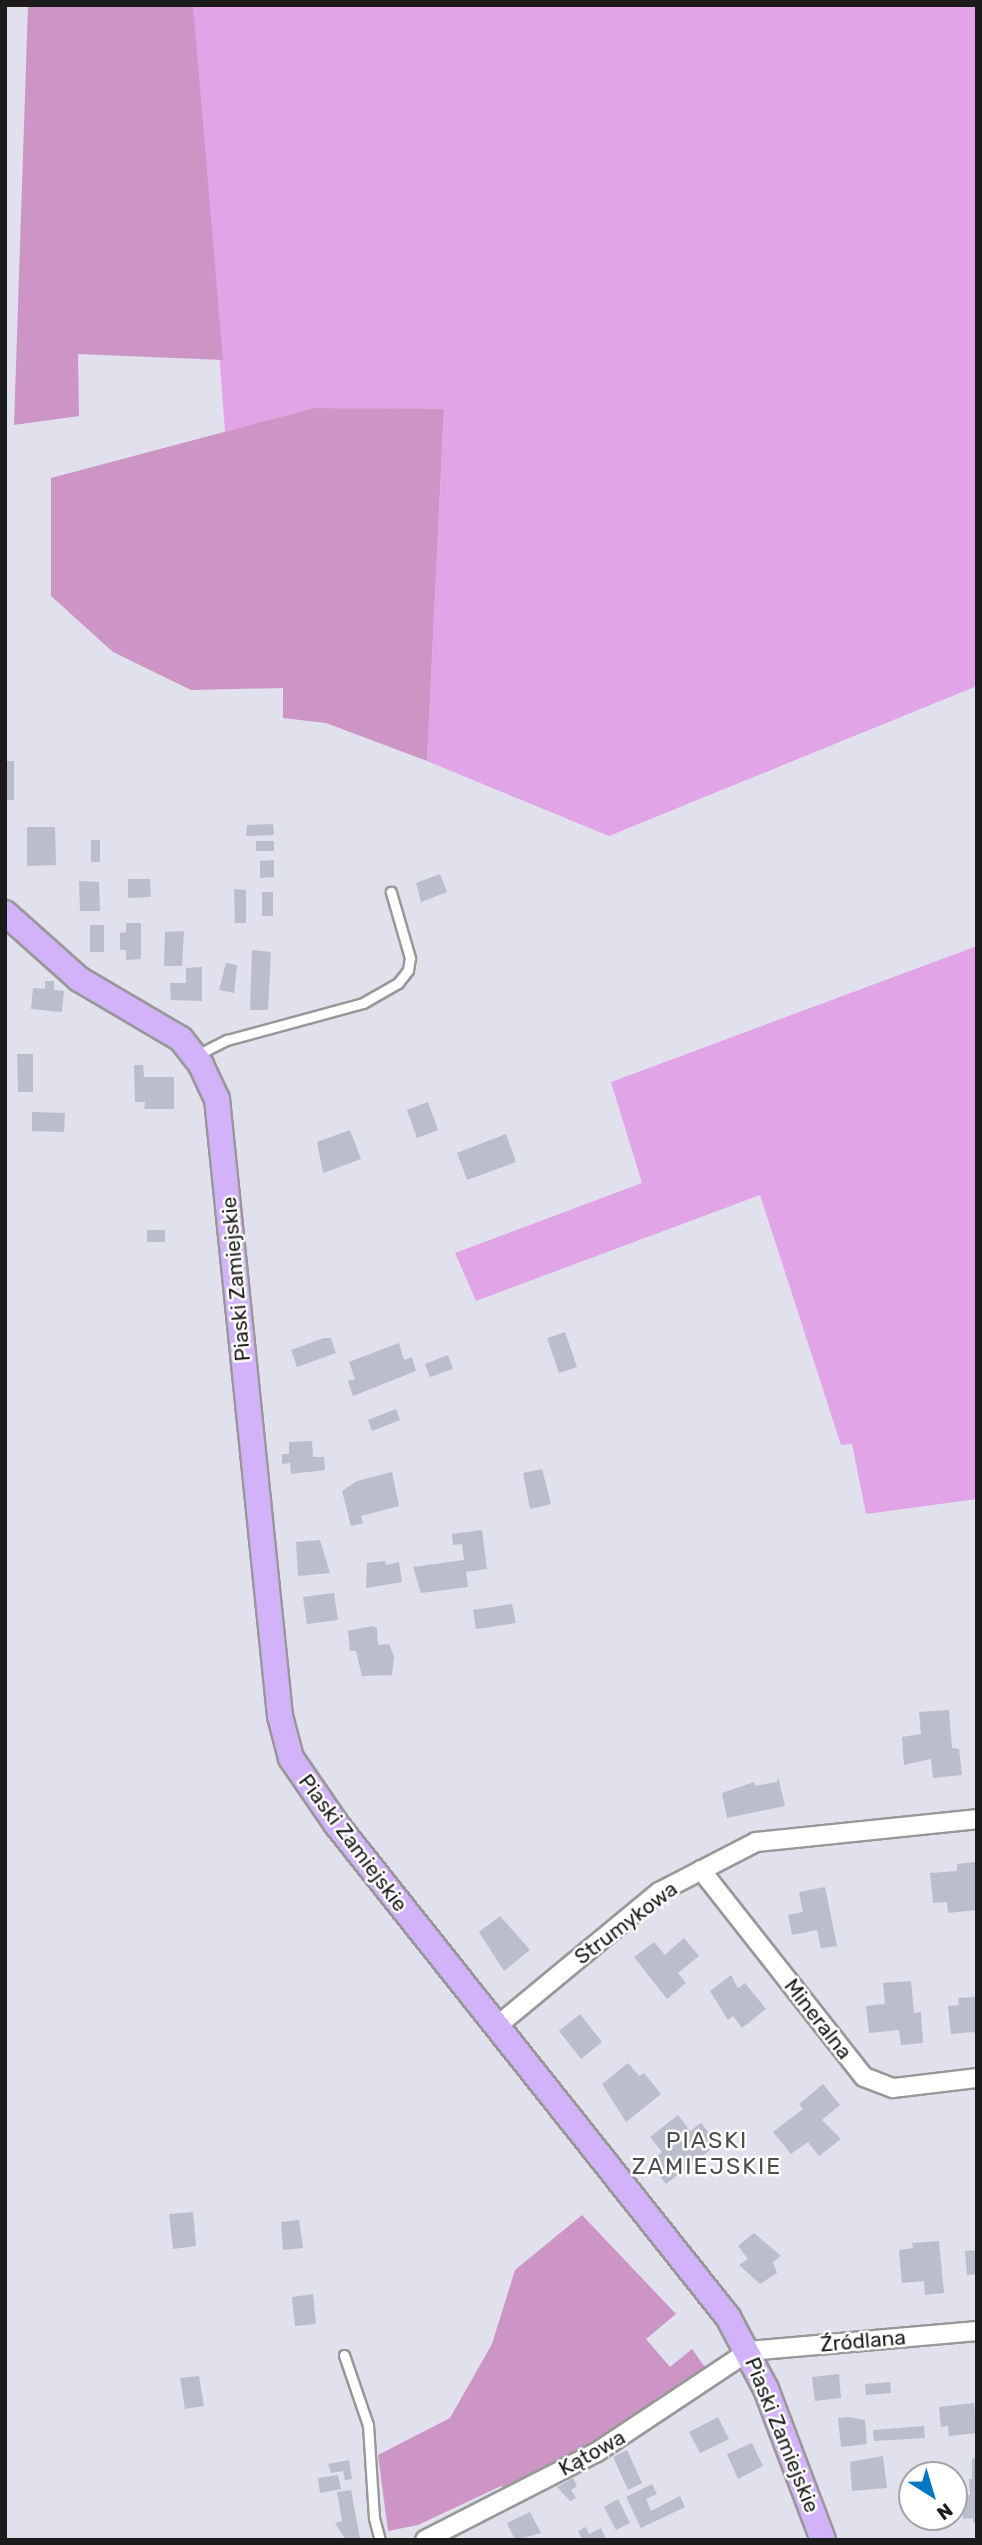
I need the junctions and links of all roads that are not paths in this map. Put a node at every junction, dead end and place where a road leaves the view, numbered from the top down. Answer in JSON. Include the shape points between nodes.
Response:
{"nodes":[{"id":1,"x":391,"y":892,"type":"dead end"},
{"id":2,"x":5,"y":913,"type":"edge"},
{"id":3,"x":195,"y":1055,"type":"junction"},
{"id":4,"x":977,"y":1819,"type":"edge"},
{"id":5,"x":701,"y":1870,"type":"junction"},
{"id":6,"x":497,"y":2026,"type":"junction"},
{"id":7,"x":977,"y":2078,"type":"edge"},
{"id":8,"x":977,"y":2331,"type":"edge"},
{"id":9,"x":749,"y":2351,"type":"junction"},
{"id":10,"x":344,"y":2355,"type":"dead end"},
{"id":11,"x":380,"y":2540,"type":"edge"},
{"id":12,"x":425,"y":2540,"type":"edge"},
{"id":13,"x":823,"y":2540,"type":"edge"}],
"edges":[{"from":1,"to":3,"type":"lane","via":[[410,958],[398,984],[363,1003],[227,1040]]},
{"from":2,"to":3,"type":"street","name":"Piaski Zamiejskie","via":[[79,979],[160,1023]]},
{"from":3,"to":6,"type":"street","name":"Piaski Zamiejskie","via":[[222,1123],[240,1333],[286,1747],[317,1800]]},
{"from":4,"to":5,"type":"street","name":"Strumykowa","via":[[756,1842]]},
{"from":5,"to":6,"type":"street","name":"Strumykowa","via":[[659,1892]]},
{"from":5,"to":7,"type":"street","name":"Mineralna","via":[[864,2077],[893,2088]]},
{"from":6,"to":9,"type":"street","name":"Piaski Zamiejskie","via":[[728,2317]]},
{"from":8,"to":9,"type":"street","name":"Źródlana"},
{"from":9,"to":12,"type":"street","name":"Kątowa","via":[[597,2452]]},
{"from":9,"to":13,"type":"street","name":"Piaski Zamiejskie"},
{"from":10,"to":11,"type":"lane","via":[[368,2425],[374,2518]]}]}
